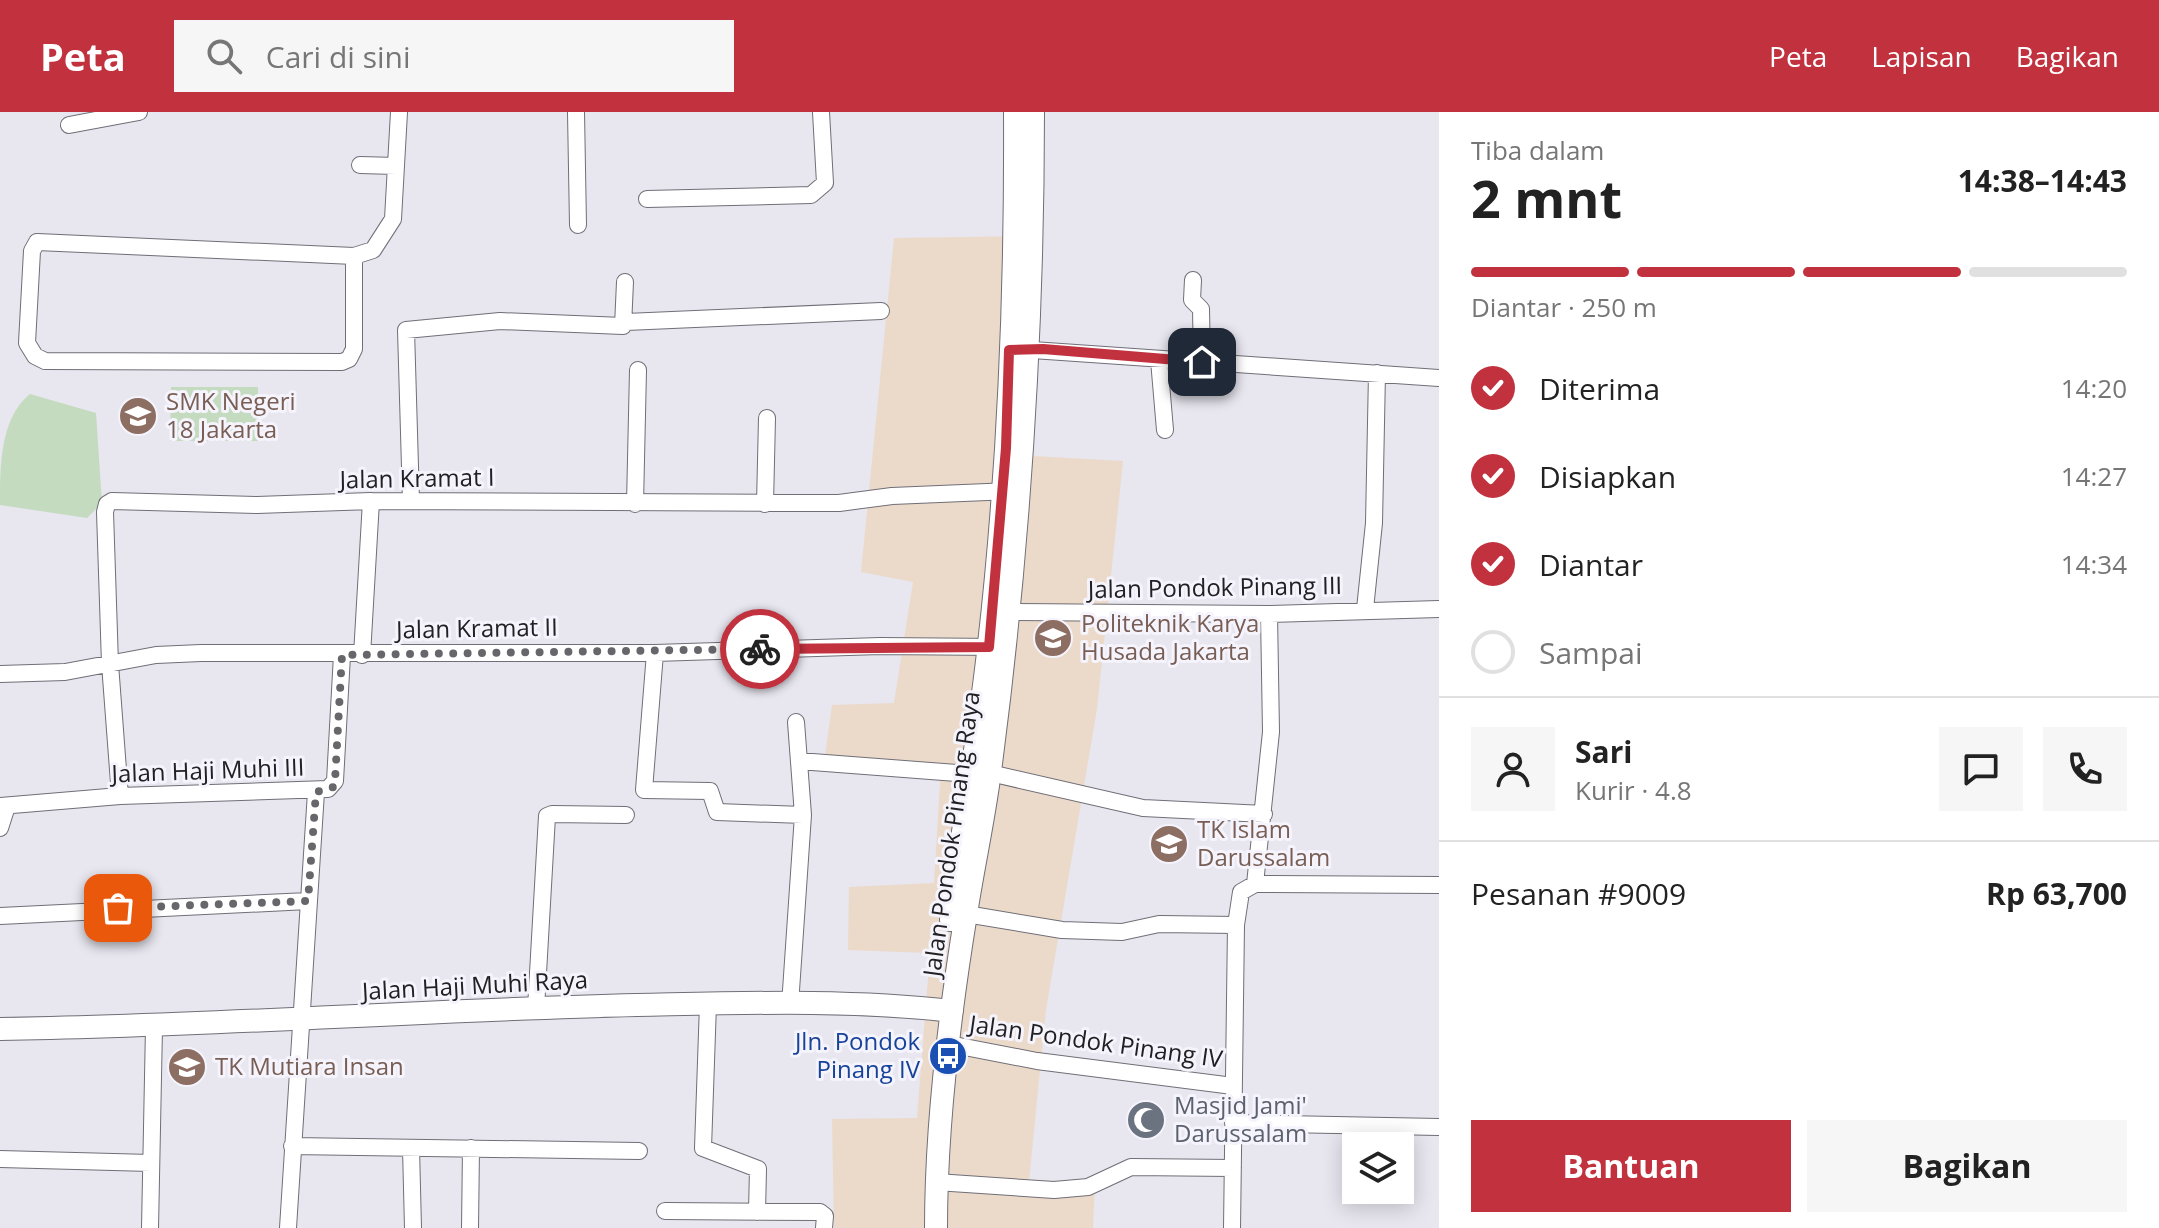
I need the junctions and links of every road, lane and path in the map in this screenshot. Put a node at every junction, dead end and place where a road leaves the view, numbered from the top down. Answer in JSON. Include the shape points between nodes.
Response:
{"nodes":[{"id":1,"x":139,"y":112,"type":"edge"},
{"id":2,"x":399,"y":112,"type":"edge"},
{"id":3,"x":576,"y":112,"type":"edge"},
{"id":4,"x":821,"y":112,"type":"edge"},
{"id":5,"x":1015,"y":112,"type":"edge"},
{"id":6,"x":1033,"y":112,"type":"edge"},
{"id":7,"x":69,"y":125,"type":"dead end"},
{"id":8,"x":360,"y":165,"type":"dead end"},
{"id":9,"x":396,"y":166,"type":"junction"},
{"id":10,"x":647,"y":199,"type":"dead end"},
{"id":11,"x":578,"y":225,"type":"dead end"},
{"id":12,"x":354,"y":256,"type":"junction"},
{"id":13,"x":1193,"y":280,"type":"dead end"},
{"id":14,"x":625,"y":282,"type":"dead end"},
{"id":15,"x":881,"y":311,"type":"dead end"},
{"id":16,"x":626,"y":322,"type":"junction"},
{"id":17,"x":1019,"y":349,"type":"junction"},
{"id":18,"x":1159,"y":360,"type":"junction"},
{"id":19,"x":1202,"y":362,"type":"junction"},
{"id":20,"x":638,"y":370,"type":"dead end"},
{"id":21,"x":1377,"y":373,"type":"junction"},
{"id":22,"x":1439,"y":378,"type":"edge"},
{"id":23,"x":767,"y":418,"type":"dead end"},
{"id":24,"x":1165,"y":430,"type":"dead end"},
{"id":25,"x":1011,"y":491,"type":"junction"},
{"id":26,"x":371,"y":501,"type":"junction"},
{"id":27,"x":411,"y":501,"type":"junction"},
{"id":28,"x":635,"y":504,"type":"junction"},
{"id":29,"x":765,"y":504,"type":"junction"},
{"id":30,"x":1365,"y":609,"type":"junction"},
{"id":31,"x":1439,"y":609,"type":"edge"},
{"id":32,"x":1001,"y":612,"type":"junction"},
{"id":33,"x":1269,"y":614,"type":"junction"},
{"id":34,"x":997,"y":647,"type":"junction"},
{"id":35,"x":655,"y":653,"type":"junction"},
{"id":36,"x":342,"y":655,"type":"junction"},
{"id":37,"x":362,"y":655,"type":"junction"},
{"id":38,"x":110,"y":664,"type":"junction"},
{"id":39,"x":0,"y":674,"type":"edge"},
{"id":40,"x":796,"y":722,"type":"dead end"},
{"id":41,"x":799,"y":761,"type":"junction"},
{"id":42,"x":980,"y":773,"type":"junction"},
{"id":43,"x":316,"y":792,"type":"junction"},
{"id":44,"x":120,"y":796,"type":"junction"},
{"id":45,"x":4,"y":806,"type":"edge"},
{"id":46,"x":1264,"y":814,"type":"junction"},
{"id":47,"x":626,"y":815,"type":"dead end"},
{"id":48,"x":803,"y":815,"type":"junction"},
{"id":49,"x":0,"y":828,"type":"edge"},
{"id":50,"x":969,"y":844,"type":"junction"},
{"id":51,"x":1255,"y":884,"type":"junction"},
{"id":52,"x":1439,"y":885,"type":"edge"},
{"id":53,"x":308,"y":901,"type":"junction"},
{"id":54,"x":966,"y":914,"type":"junction"},
{"id":55,"x":0,"y":916,"type":"edge"},
{"id":56,"x":1236,"y":925,"type":"junction"},
{"id":57,"x":708,"y":1004,"type":"junction"},
{"id":58,"x":790,"y":1005,"type":"junction"},
{"id":59,"x":536,"y":1008,"type":"junction"},
{"id":60,"x":946,"y":1010,"type":"junction"},
{"id":61,"x":299,"y":1021,"type":"junction"},
{"id":62,"x":154,"y":1027,"type":"junction"},
{"id":63,"x":0,"y":1029,"type":"edge"},
{"id":64,"x":949,"y":1044,"type":"junction"},
{"id":65,"x":1233,"y":1086,"type":"junction"},
{"id":66,"x":1233,"y":1123,"type":"junction"},
{"id":67,"x":1439,"y":1127,"type":"edge"},
{"id":68,"x":292,"y":1146,"type":"junction"},
{"id":69,"x":411,"y":1148,"type":"junction"},
{"id":70,"x":471,"y":1148,"type":"junction"},
{"id":71,"x":639,"y":1151,"type":"dead end"},
{"id":72,"x":0,"y":1159,"type":"edge"},
{"id":73,"x":151,"y":1163,"type":"junction"},
{"id":74,"x":1233,"y":1168,"type":"junction"},
{"id":75,"x":936,"y":1182,"type":"junction"},
{"id":76,"x":665,"y":1211,"type":"dead end"},
{"id":77,"x":757,"y":1212,"type":"junction"},
{"id":78,"x":150,"y":1228,"type":"edge"},
{"id":79,"x":288,"y":1228,"type":"edge"},
{"id":80,"x":413,"y":1228,"type":"edge"},
{"id":81,"x":470,"y":1228,"type":"edge"},
{"id":82,"x":824,"y":1228,"type":"edge"},
{"id":83,"x":925,"y":1228,"type":"edge"},
{"id":84,"x":936,"y":1228,"type":"edge"},
{"id":85,"x":1232,"y":1228,"type":"edge"}],
"edges":[{"from":1,"to":7,"type":"street"},
{"from":2,"to":9,"type":"street"},
{"from":3,"to":11,"type":"street"},
{"from":4,"to":10,"type":"street","via":[[825,183],[811,195]]},
{"from":5,"to":17,"type":"main road","name":"Jalan Pondok Pinang Raya"},
{"from":6,"to":17,"type":"main road","name":"Jalan Pondok Pinang Raya"},
{"from":8,"to":9,"type":"street"},
{"from":9,"to":12,"type":"street","via":[[393,219],[386,235],[373,250]]},
{"from":12,"to":12,"type":"street","via":[[37,242],[32,251],[27,343],[45,361],[342,362],[354,349]]},
{"from":13,"to":19,"type":"street","via":[[1192,300],[1201,307]]},
{"from":14,"to":16,"type":"street"},
{"from":15,"to":16,"type":"street"},
{"from":16,"to":27,"type":"street","via":[[605,326],[500,321],[406,330]]},
{"from":17,"to":18,"type":"street"},
{"from":17,"to":25,"type":"main road","name":"Jalan Pondok Pinang Raya"},
{"from":18,"to":19,"type":"street"},
{"from":18,"to":24,"type":"street"},
{"from":19,"to":21,"type":"street"},
{"from":20,"to":28,"type":"street"},
{"from":21,"to":22,"type":"street"},
{"from":21,"to":30,"type":"street","via":[[1374,523]]},
{"from":23,"to":29,"type":"street"},
{"from":25,"to":29,"type":"street","name":"Jalan Kramat I"},
{"from":25,"to":32,"type":"main road","name":"Jalan Pondok Pinang Raya"},
{"from":26,"to":27,"type":"street","name":"Jalan Kramat I"},
{"from":26,"to":37,"type":"street"},
{"from":26,"to":38,"type":"street","name":"Jalan Kramat I","via":[[107,504]]},
{"from":27,"to":28,"type":"street","name":"Jalan Kramat I"},
{"from":28,"to":29,"type":"street","name":"Jalan Kramat I"},
{"from":30,"to":31,"type":"street","name":"Jalan Pondok Pinang III"},
{"from":30,"to":33,"type":"street","name":"Jalan Pondok Pinang III"},
{"from":32,"to":33,"type":"street","name":"Jalan Pondok Pinang III"},
{"from":32,"to":34,"type":"main road","name":"Jalan Pondok Pinang Raya"},
{"from":33,"to":46,"type":"street","via":[[1271,732]]},
{"from":34,"to":35,"type":"street","name":"Jalan Kramat II"},
{"from":34,"to":42,"type":"main road","name":"Jalan Pondok Pinang Raya"},
{"from":35,"to":37,"type":"street","name":"Jalan Kramat II"},
{"from":35,"to":48,"type":"street","via":[[644,790],[710,791],[717,812]]},
{"from":36,"to":37,"type":"street","name":"Jalan Kramat II"},
{"from":36,"to":38,"type":"street","name":"Jalan Kramat II","via":[[201,653]]},
{"from":36,"to":43,"type":"street","name":"Jalan Haji Muhi III","via":[[334,787]]},
{"from":38,"to":39,"type":"street","name":"Jalan Kramat II"},
{"from":38,"to":44,"type":"street","name":"Jalan Kramat I"},
{"from":40,"to":41,"type":"street"},
{"from":41,"to":42,"type":"street"},
{"from":41,"to":48,"type":"street"},
{"from":42,"to":46,"type":"street","via":[[1143,808]]},
{"from":42,"to":50,"type":"main road","name":"Jalan Pondok Pinang Raya"},
{"from":43,"to":44,"type":"street","name":"Jalan Haji Muhi III"},
{"from":43,"to":53,"type":"street"},
{"from":44,"to":45,"type":"street","name":"Jalan Haji Muhi III"},
{"from":45,"to":49,"type":"street"},
{"from":46,"to":51,"type":"street"},
{"from":47,"to":59,"type":"street","via":[[547,816]]},
{"from":48,"to":58,"type":"street"},
{"from":50,"to":54,"type":"main road","name":"Jalan Pondok Pinang Raya"},
{"from":50,"to":60,"type":"main road","name":"Jalan Pondok Pinang Raya"},
{"from":51,"to":52,"type":"street"},
{"from":51,"to":56,"type":"street","via":[[1238,898]]},
{"from":53,"to":55,"type":"street"},
{"from":53,"to":61,"type":"street"},
{"from":54,"to":56,"type":"street","via":[[1092,931],[1173,923]]},
{"from":54,"to":60,"type":"main road","name":"Jalan Pondok Pinang Raya"},
{"from":56,"to":65,"type":"street"},
{"from":57,"to":58,"type":"main road","name":"Jalan Haji Muhi Raya"},
{"from":57,"to":59,"type":"main road","name":"Jalan Haji Muhi Raya"},
{"from":57,"to":77,"type":"street","via":[[703,1148],[758,1169]]},
{"from":58,"to":60,"type":"main road","name":"Jalan Haji Muhi Raya"},
{"from":59,"to":61,"type":"main road","name":"Jalan Haji Muhi Raya"},
{"from":60,"to":64,"type":"main road","name":"Jalan Pondok Pinang Raya"},
{"from":60,"to":83,"type":"main road","name":"Jalan Pondok Pinang Raya"},
{"from":61,"to":62,"type":"main road","name":"Jalan Haji Muhi Raya"},
{"from":61,"to":68,"type":"street"},
{"from":62,"to":63,"type":"main road","name":"Jalan Haji Muhi Raya"},
{"from":62,"to":73,"type":"street"},
{"from":64,"to":65,"type":"street","name":"Jalan Pondok Pinang IV"},
{"from":64,"to":75,"type":"main road","name":"Jalan Pondok Pinang Raya"},
{"from":65,"to":66,"type":"street","name":"Jalan Pondok Pinang IV"},
{"from":66,"to":67,"type":"street"},
{"from":66,"to":74,"type":"street","name":"Jalan Pondok Pinang IV"},
{"from":68,"to":69,"type":"street"},
{"from":68,"to":79,"type":"street"},
{"from":69,"to":70,"type":"street"},
{"from":69,"to":80,"type":"street"},
{"from":70,"to":71,"type":"street"},
{"from":70,"to":81,"type":"street"},
{"from":72,"to":73,"type":"street"},
{"from":73,"to":78,"type":"street"},
{"from":74,"to":75,"type":"street","via":[[1131,1167],[1088,1187],[1054,1190]]},
{"from":74,"to":85,"type":"street","name":"Jalan Pondok Pinang IV"},
{"from":75,"to":84,"type":"main road","name":"Jalan Pondok Pinang Raya"},
{"from":76,"to":77,"type":"street"},
{"from":77,"to":82,"type":"street","via":[[820,1212]]}]}
